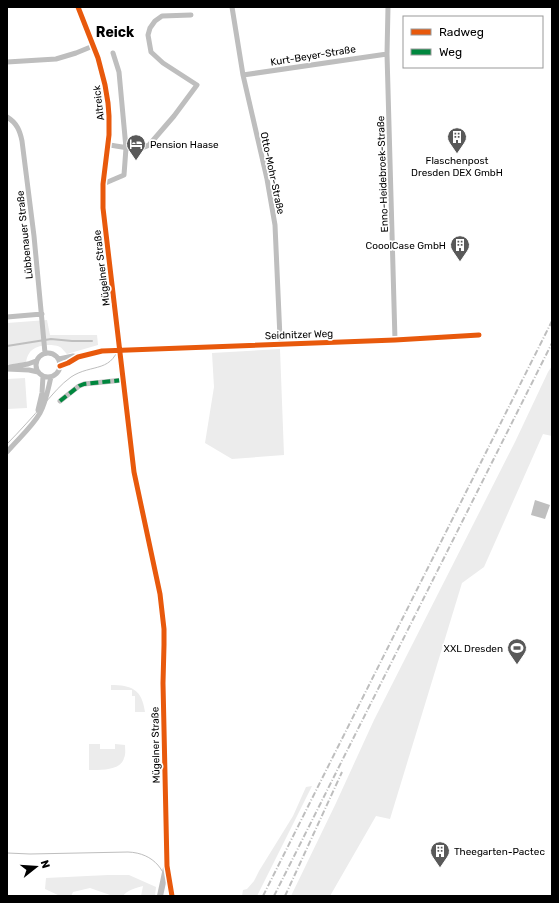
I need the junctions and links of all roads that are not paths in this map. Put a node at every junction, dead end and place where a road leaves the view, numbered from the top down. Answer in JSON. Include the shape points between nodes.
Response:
{"nodes":[{"id":1,"x":78,"y":7,"type":"edge"},
{"id":2,"x":232,"y":7,"type":"edge"},
{"id":3,"x":388,"y":7,"type":"edge"},
{"id":4,"x":191,"y":15,"type":"dead end"},
{"id":5,"x":93,"y":46,"type":"junction"},
{"id":6,"x":113,"y":53,"type":"dead end"},
{"id":7,"x":387,"y":54,"type":"junction"},
{"id":8,"x":7,"y":62,"type":"edge"},
{"id":9,"x":243,"y":75,"type":"junction"},
{"id":10,"x":8,"y":118,"type":"edge"},
{"id":11,"x":108,"y":145,"type":"junction"},
{"id":12,"x":126,"y":148,"type":"junction"},
{"id":13,"x":103,"y":184,"type":"junction"},
{"id":14,"x":42,"y":314,"type":"junction"},
{"id":15,"x":7,"y":317,"type":"edge"},
{"id":16,"x":479,"y":336,"type":"dead end"},
{"id":17,"x":395,"y":340,"type":"junction"},
{"id":18,"x":282,"y":344,"type":"junction"},
{"id":19,"x":119,"y":350,"type":"junction"},
{"id":20,"x":45,"y":353,"type":"junction"},
{"id":21,"x":78,"y":356,"type":"junction"},
{"id":22,"x":59,"y":359,"type":"junction"},
{"id":23,"x":36,"y":361,"type":"junction"},
{"id":24,"x":60,"y":366,"type":"junction"},
{"id":25,"x":7,"y":368,"type":"edge"},
{"id":26,"x":38,"y":372,"type":"junction"},
{"id":27,"x":43,"y":376,"type":"junction"},
{"id":28,"x":51,"y":377,"type":"junction"},
{"id":29,"x":122,"y":380,"type":"junction"},
{"id":30,"x":60,"y":401,"type":"dead end"},
{"id":31,"x":36,"y":418,"type":"junction"},
{"id":32,"x":7,"y":452,"type":"edge"},
{"id":33,"x":167,"y":866,"type":"junction"},
{"id":34,"x":160,"y":896,"type":"edge"},
{"id":35,"x":172,"y":896,"type":"edge"}],
"edges":[{"from":1,"to":5,"type":"street","name":"Altreick"},
{"from":2,"to":9,"type":"street","name":"Otto-Mohr-Straße"},
{"from":3,"to":7,"type":"street","name":"Enno-Heidebroek-Straße"},
{"from":4,"to":12,"type":"street","via":[[162,16],[155,21],[148,35],[151,52],[197,85],[149,145],[144,148]]},
{"from":5,"to":8,"type":"street","via":[[56,59]]},
{"from":5,"to":11,"type":"street","name":"Altreick","via":[[105,85],[109,116]]},
{"from":6,"to":12,"type":"street","via":[[120,72]]},
{"from":7,"to":9,"type":"street","name":"Kurt-Beyer-Straße"},
{"from":7,"to":17,"type":"street","name":"Enno-Heidebroek-Straße"},
{"from":9,"to":18,"type":"street","name":"Otto-Mohr-Straße","via":[[275,225]]},
{"from":10,"to":14,"type":"street","name":"Lübbenauer Straße","via":[[19,129],[22,141]]},
{"from":11,"to":12,"type":"street"},
{"from":11,"to":13,"type":"street","name":"Altreick"},
{"from":12,"to":13,"type":"street","via":[[124,175]]},
{"from":13,"to":19,"type":"street","name":"Mügelner Straße","via":[[103,208]]},
{"from":14,"to":15,"type":"street"},
{"from":14,"to":20,"type":"street","name":"Lübbenauer Straße"},
{"from":16,"to":17,"type":"street","name":"Seidnitzer Weg"},
{"from":17,"to":18,"type":"street","name":"Seidnitzer Weg"},
{"from":18,"to":19,"type":"street","name":"Seidnitzer Weg"},
{"from":19,"to":21,"type":"street","name":"Seidnitzer Weg"},
{"from":19,"to":29,"type":"street","name":"Mügelner Straße"},
{"from":20,"to":22,"type":"street","via":[[53,354]]},
{"from":20,"to":23,"type":"street"},
{"from":21,"to":22,"type":"street"},
{"from":21,"to":24,"type":"street"},
{"from":22,"to":24,"type":"street"},
{"from":23,"to":25,"type":"street"},
{"from":23,"to":26,"type":"street"},
{"from":24,"to":28,"type":"street","via":[[57,373]]},
{"from":25,"to":26,"type":"street"},
{"from":26,"to":27,"type":"street"},
{"from":27,"to":28,"type":"street"},
{"from":27,"to":31,"type":"street"},
{"from":28,"to":31,"type":"street","via":[[47,396]]},
{"from":29,"to":30,"type":"street","via":[[84,384]]},
{"from":29,"to":33,"type":"street","name":"Mügelner Straße","via":[[134,472],[160,594],[164,645]]},
{"from":31,"to":32,"type":"street"},
{"from":33,"to":34,"type":"street","name":"Mügelner Straße"},
{"from":33,"to":35,"type":"street","name":"Mügelner Straße"}]}
